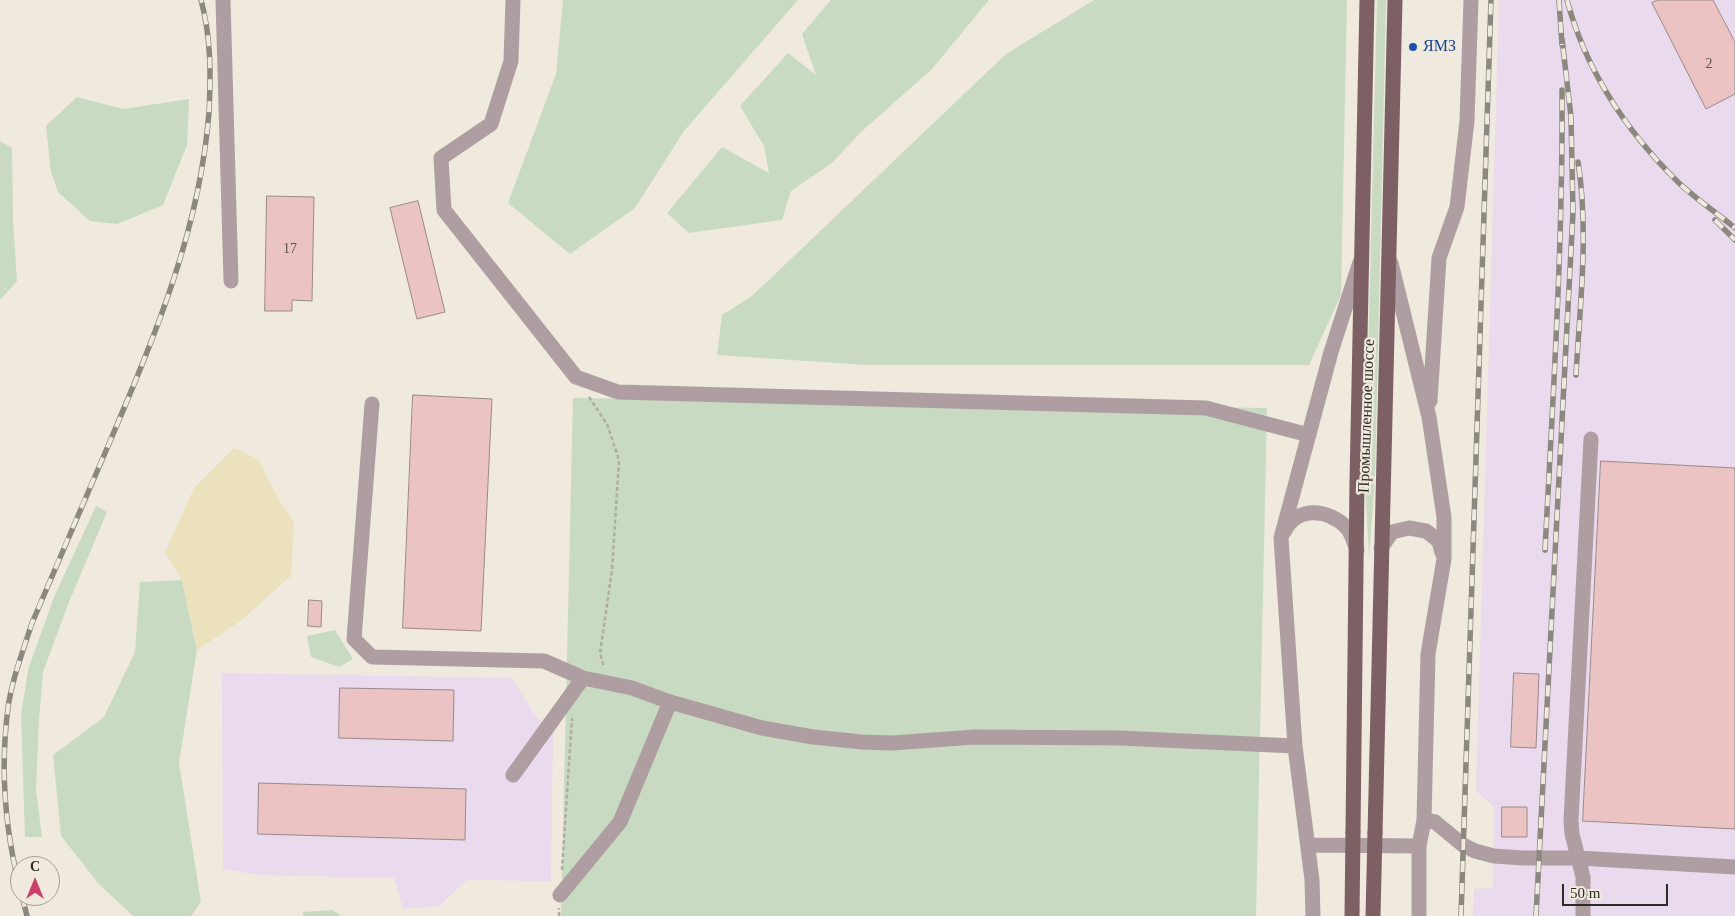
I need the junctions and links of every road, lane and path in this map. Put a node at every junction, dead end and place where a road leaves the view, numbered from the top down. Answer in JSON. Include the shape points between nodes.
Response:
{"nodes":[{"id":1,"x":223,"y":0,"type":"edge"},
{"id":2,"x":513,"y":0,"type":"edge"},
{"id":3,"x":1367,"y":0,"type":"edge"},
{"id":4,"x":1395,"y":0,"type":"edge"},
{"id":5,"x":1471,"y":0,"type":"edge"},
{"id":6,"x":1390,"y":256,"type":"junction"},
{"id":7,"x":1361,"y":258,"type":"junction"},
{"id":8,"x":231,"y":281,"type":"dead end"},
{"id":9,"x":576,"y":377,"type":"junction"},
{"id":10,"x":372,"y":404,"type":"dead end"},
{"id":11,"x":1429,"y":417,"type":"junction"},
{"id":12,"x":1308,"y":435,"type":"junction"},
{"id":13,"x":1591,"y":439,"type":"dead end"},
{"id":14,"x":1281,"y":538,"type":"junction"},
{"id":15,"x":1381,"y":548,"type":"junction"},
{"id":16,"x":1357,"y":550,"type":"junction"},
{"id":17,"x":1444,"y":558,"type":"junction"},
{"id":18,"x":610,"y":683,"type":"junction"},
{"id":19,"x":579,"y":684,"type":"junction"},
{"id":20,"x":670,"y":702,"type":"junction"},
{"id":21,"x":1295,"y":746,"type":"junction"},
{"id":22,"x":513,"y":775,"type":"dead end"},
{"id":23,"x":1424,"y":820,"type":"junction"},
{"id":24,"x":1308,"y":845,"type":"junction"},
{"id":25,"x":1419,"y":846,"type":"junction"},
{"id":26,"x":1578,"y":858,"type":"junction"},
{"id":27,"x":1735,"y":867,"type":"edge"},
{"id":28,"x":560,"y":895,"type":"junction"},
{"id":29,"x":559,"y":916,"type":"edge"},
{"id":30,"x":1312,"y":916,"type":"edge"},
{"id":31,"x":1352,"y":916,"type":"edge"},
{"id":32,"x":1373,"y":916,"type":"edge"},
{"id":33,"x":1418,"y":916,"type":"edge"},
{"id":34,"x":1583,"y":916,"type":"edge"}],
"edges":[{"from":1,"to":8,"type":"street"},
{"from":2,"to":9,"type":"street","via":[[511,61],[491,124],[441,158],[444,210]]},
{"from":3,"to":7,"type":"main road","name":"Промышленное шоссе"},
{"from":4,"to":6,"type":"main road","name":"Промышленное шоссе"},
{"from":5,"to":11,"type":"street","via":[[1467,121],[1457,207],[1439,258]]},
{"from":6,"to":11,"type":"street"},
{"from":6,"to":15,"type":"main road","name":"Промышленное шоссе"},
{"from":7,"to":12,"type":"street","via":[[1330,352]]},
{"from":7,"to":16,"type":"main road","name":"Промышленное шоссе"},
{"from":9,"to":12,"type":"street","via":[[618,392],[1206,408]]},
{"from":9,"to":18,"type":"path","via":[[607,424],[619,460],[612,570],[600,652]]},
{"from":10,"to":19,"type":"street","via":[[354,638],[372,657],[544,661]]},
{"from":11,"to":17,"type":"street","via":[[1444,518]]},
{"from":12,"to":14,"type":"street"},
{"from":13,"to":26,"type":"street","via":[[1571,820]]},
{"from":14,"to":16,"type":"street","via":[[1287,525],[1297,517],[1321,512],[1334,516],[1348,530]]},
{"from":14,"to":21,"type":"street"},
{"from":15,"to":17,"type":"street","via":[[1392,532],[1409,528],[1426,531],[1439,541]]},
{"from":15,"to":32,"type":"main road","name":"Промышленное шоссе","bridge":true},
{"from":16,"to":31,"type":"main road","name":"Промышленное шоссе","bridge":true},
{"from":17,"to":23,"type":"street","via":[[1428,654]]},
{"from":18,"to":19,"type":"street"},
{"from":18,"to":20,"type":"street"},
{"from":19,"to":22,"type":"street"},
{"from":19,"to":28,"type":"path"},
{"from":20,"to":21,"type":"street","via":[[762,728],[862,742],[975,737],[1109,738]]},
{"from":20,"to":28,"type":"street","via":[[620,822]]},
{"from":21,"to":24,"type":"street"},
{"from":23,"to":25,"type":"street"},
{"from":23,"to":26,"type":"street","via":[[1436,822],[1463,845],[1494,856]]},
{"from":24,"to":25,"type":"street"},
{"from":24,"to":30,"type":"street"},
{"from":25,"to":33,"type":"street"},
{"from":26,"to":27,"type":"street"},
{"from":26,"to":34,"type":"street","via":[[1583,877]]},
{"from":28,"to":29,"type":"path"}]}
